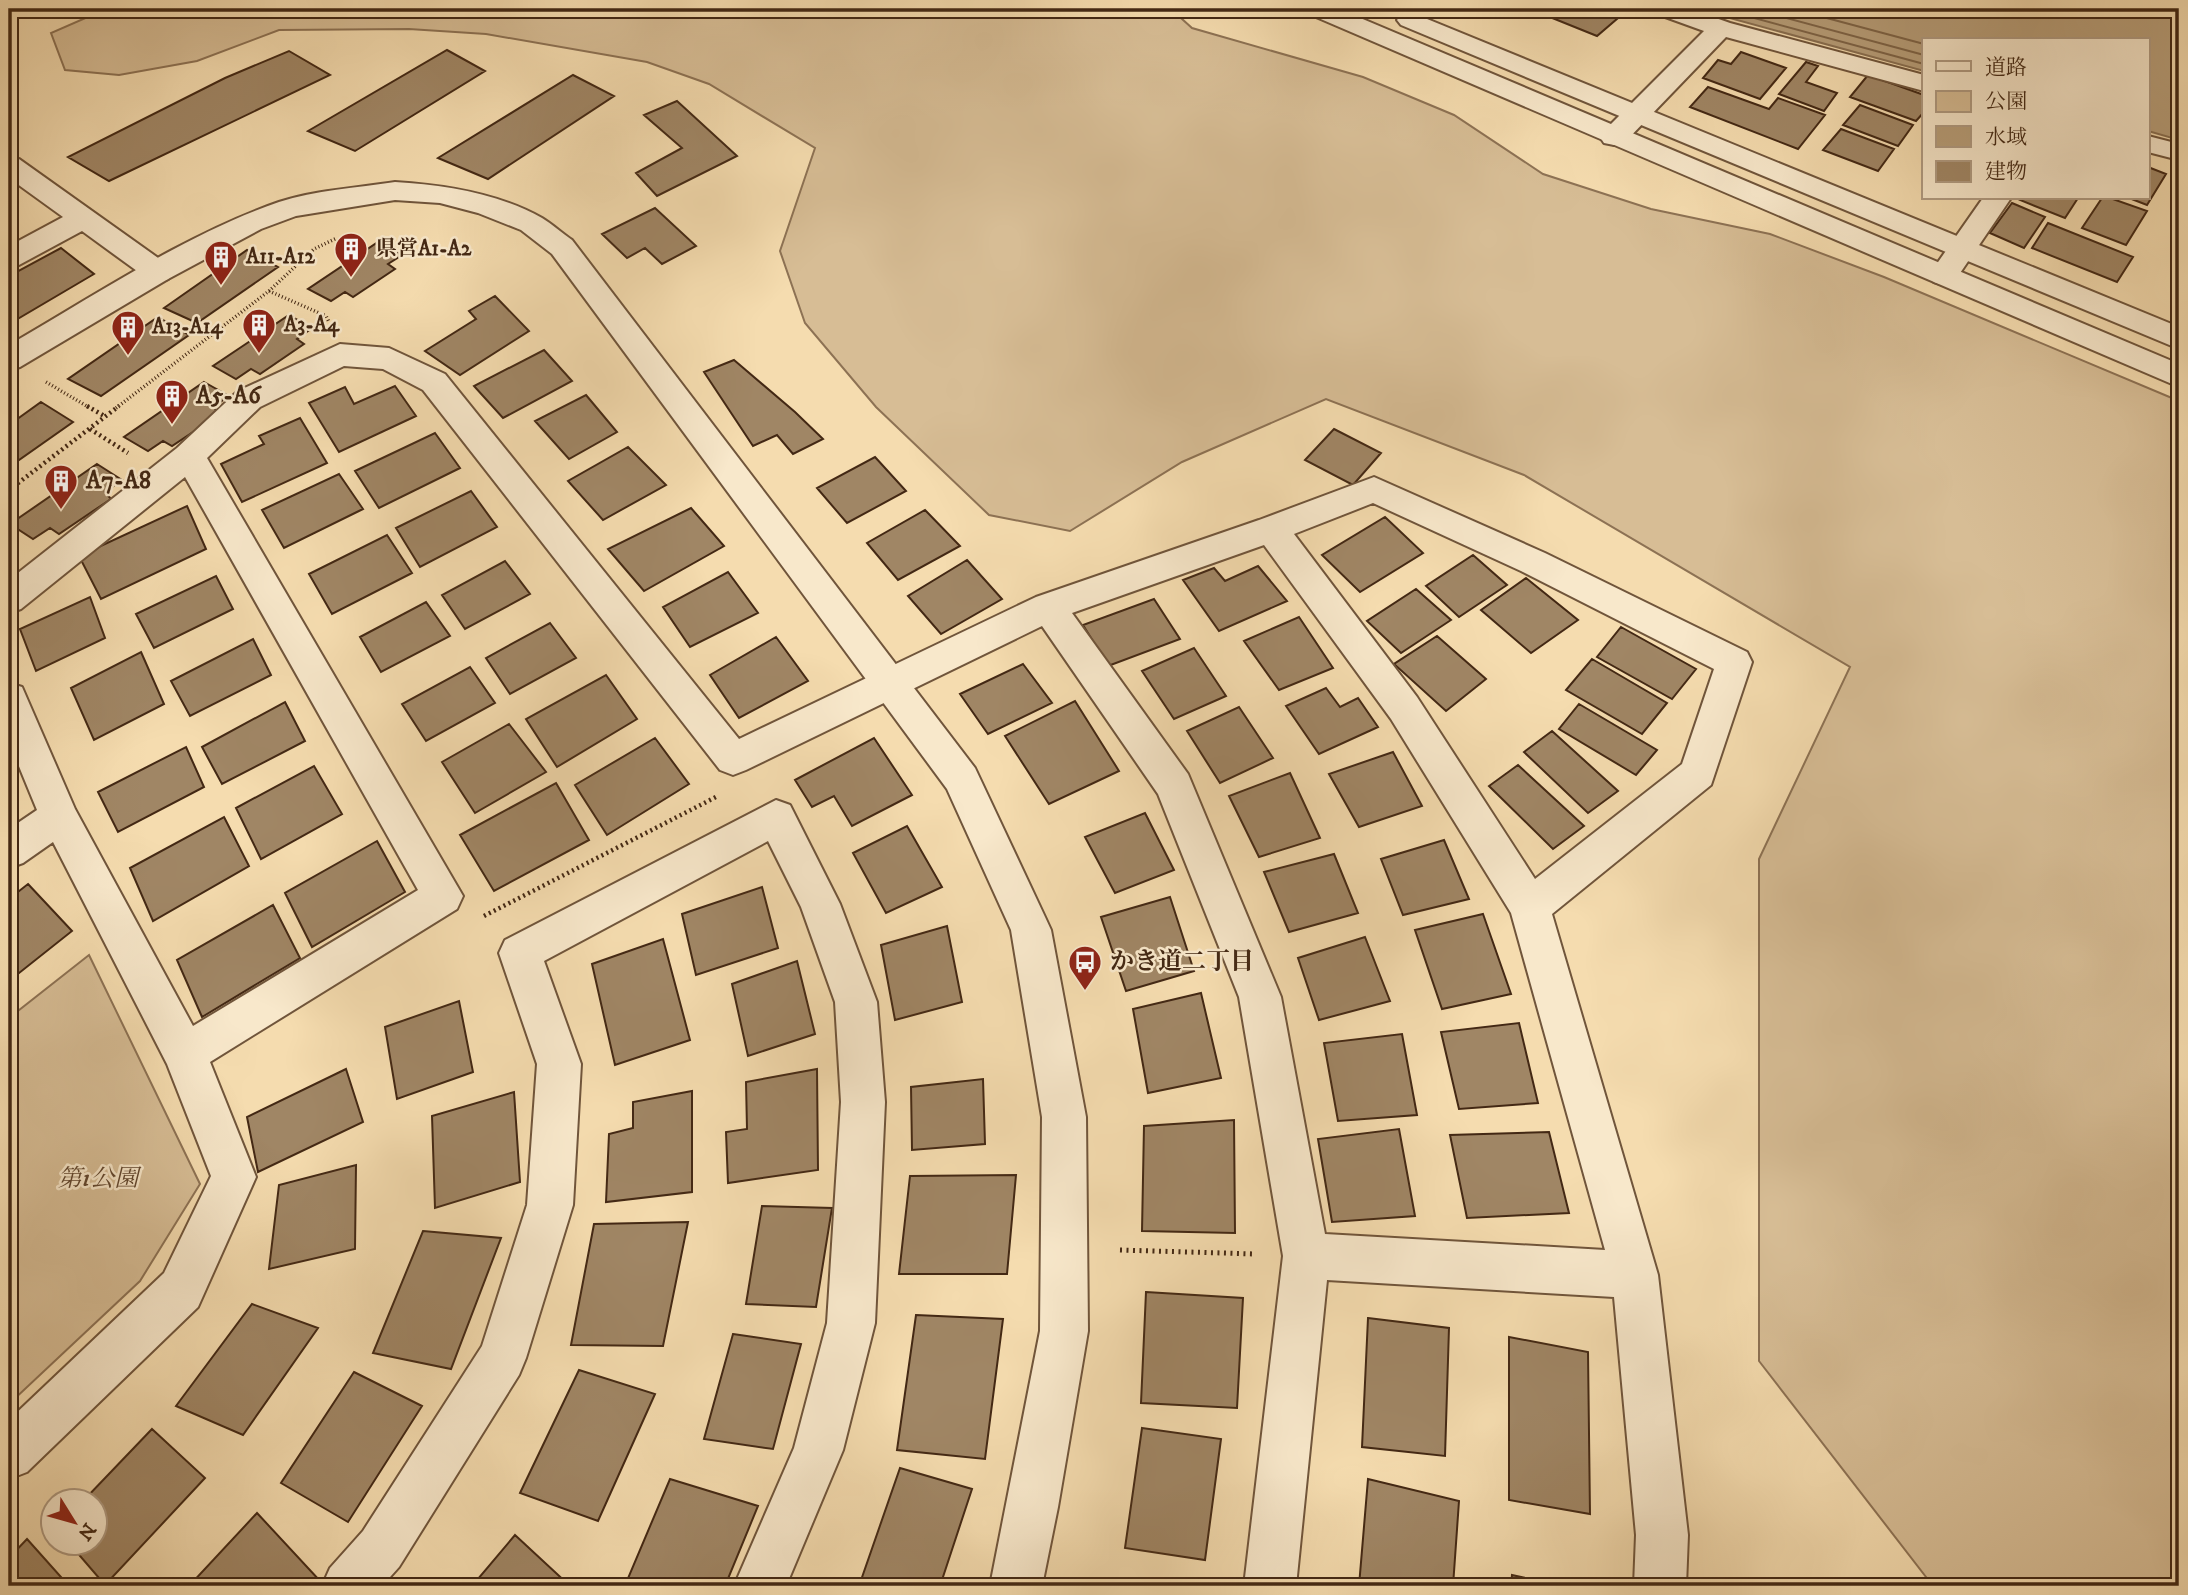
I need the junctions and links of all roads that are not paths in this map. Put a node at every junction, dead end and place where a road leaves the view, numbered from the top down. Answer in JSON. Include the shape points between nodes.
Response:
{"nodes":[{"id":1,"x":1318,"y":9,"type":"edge"},
{"id":2,"x":1383,"y":9,"type":"edge"},
{"id":3,"x":1666,"y":9,"type":"edge"},
{"id":4,"x":1721,"y":28,"type":"junction"},
{"id":5,"x":1922,"y":82,"type":"edge"},
{"id":6,"x":1636,"y":114,"type":"junction"},
{"id":7,"x":1614,"y":137,"type":"junction"},
{"id":8,"x":2150,"y":145,"type":"edge"},
{"id":9,"x":2179,"y":152,"type":"edge"},
{"id":10,"x":9,"y":165,"type":"edge"},
{"id":11,"x":1996,"y":200,"type":"edge"},
{"id":12,"x":82,"y":219,"type":"junction"},
{"id":13,"x":1963,"y":248,"type":"junction"},
{"id":14,"x":9,"y":258,"type":"edge"},
{"id":15,"x":158,"y":272,"type":"junction"},
{"id":16,"x":1944,"y":275,"type":"junction"},
{"id":17,"x":2179,"y":339,"type":"edge"},
{"id":18,"x":9,"y":359,"type":"edge"},
{"id":19,"x":2179,"y":376,"type":"edge"},
{"id":20,"x":189,"y":456,"type":"junction"},
{"id":21,"x":1270,"y":530,"type":"junction"},
{"id":22,"x":9,"y":598,"type":"edge"},
{"id":23,"x":1048,"y":607,"type":"junction"},
{"id":24,"x":889,"y":683,"type":"junction"},
{"id":25,"x":9,"y":698,"type":"edge"},
{"id":26,"x":59,"y":816,"type":"junction"},
{"id":27,"x":9,"y":851,"type":"edge"},
{"id":28,"x":1530,"y":907,"type":"junction"},
{"id":29,"x":185,"y":1054,"type":"junction"},
{"id":30,"x":1306,"y":1256,"type":"junction"},
{"id":31,"x":1636,"y":1275,"type":"junction"},
{"id":32,"x":9,"y":1454,"type":"edge"},
{"id":33,"x":348,"y":1586,"type":"edge"},
{"id":34,"x":760,"y":1586,"type":"edge"},
{"id":35,"x":1016,"y":1586,"type":"edge"},
{"id":36,"x":1270,"y":1586,"type":"edge"},
{"id":37,"x":1660,"y":1586,"type":"edge"}],
"edges":[{"from":1,"to":7,"type":"street"},
{"from":2,"to":6,"type":"street"},
{"from":3,"to":4,"type":"street"},
{"from":4,"to":5,"type":"street"},
{"from":4,"to":6,"type":"street"},
{"from":6,"to":7,"type":"street"},
{"from":6,"to":13,"type":"street"},
{"from":7,"to":16,"type":"street"},
{"from":8,"to":9,"type":"street"},
{"from":10,"to":12,"type":"street"},
{"from":11,"to":13,"type":"street"},
{"from":12,"to":14,"type":"street"},
{"from":12,"to":15,"type":"street"},
{"from":13,"to":16,"type":"street"},
{"from":13,"to":17,"type":"street"},
{"from":15,"to":18,"type":"street"},
{"from":15,"to":24,"type":"street","via":[[251,223],[291,208],[394,191],[442,194],[531,224],[562,247]]},
{"from":16,"to":19,"type":"street"},
{"from":20,"to":22,"type":"street"},
{"from":20,"to":24,"type":"street","via":[[249,399],[340,355],[389,359],[434,382],[733,759]]},
{"from":20,"to":29,"type":"street","via":[[443,896]]},
{"from":21,"to":23,"type":"street"},
{"from":21,"to":28,"type":"street","via":[[1404,708]]},
{"from":21,"to":28,"type":"street","via":[[1374,489],[1734,662],[1698,774]]},
{"from":23,"to":24,"type":"street"},
{"from":23,"to":30,"type":"street","via":[[1174,786],[1260,997]]},
{"from":24,"to":35,"type":"street","via":[[962,779],[1031,930],[1064,1117],[1064,1331]]},
{"from":25,"to":26,"type":"street"},
{"from":26,"to":27,"type":"street"},
{"from":26,"to":29,"type":"street"},
{"from":28,"to":31,"type":"street"},
{"from":29,"to":32,"type":"street","via":[[234,1177],[181,1290]]},
{"from":30,"to":31,"type":"street"},
{"from":30,"to":36,"type":"street"},
{"from":31,"to":37,"type":"street","via":[[1662,1535]]},
{"from":33,"to":34,"type":"street","via":[[381,1549],[502,1358],[550,1205],[559,1064],[520,953],[776,817],[820,904],[856,1002],[863,1102],[851,1323],[818,1450]]}]}
